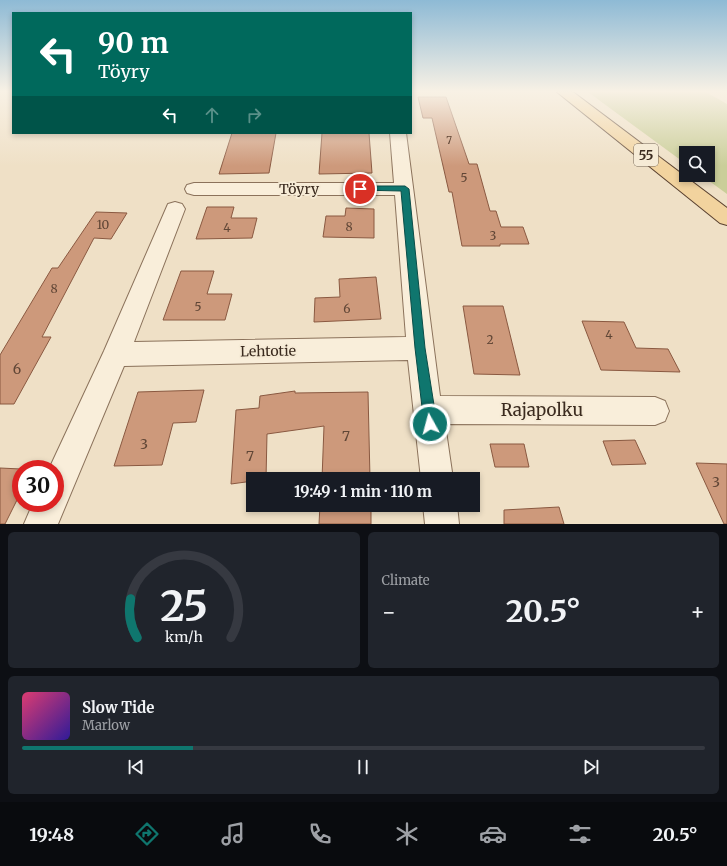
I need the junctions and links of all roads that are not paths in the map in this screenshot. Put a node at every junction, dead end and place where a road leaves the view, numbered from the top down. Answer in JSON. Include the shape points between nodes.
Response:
{"nodes":[{"id":1,"x":596,"y":116,"type":"edge"},
{"id":2,"x":398,"y":134,"type":"edge"},
{"id":3,"x":194,"y":189,"type":"dead end"},
{"id":4,"x":405,"y":189,"type":"junction"},
{"id":5,"x":175,"y":209,"type":"dead end"},
{"id":6,"x":727,"y":218,"type":"edge"},
{"id":7,"x":420,"y":348,"type":"junction"},
{"id":8,"x":116,"y":354,"type":"junction"},
{"id":9,"x":429,"y":410,"type":"junction"},
{"id":10,"x":655,"y":411,"type":"dead end"},
{"id":11,"x":64,"y":472,"type":"edge"},
{"id":12,"x":436,"y":472,"type":"edge"},
{"id":13,"x":47,"y":512,"type":"edge"},
{"id":14,"x":441,"y":512,"type":"edge"},
{"id":15,"x":42,"y":524,"type":"edge"},
{"id":16,"x":442,"y":524,"type":"edge"}],
"edges":[{"from":1,"to":6,"type":"main road","number":"55"},
{"from":2,"to":4,"type":"street"},
{"from":3,"to":4,"type":"street","name":"Töyry"},
{"from":4,"to":7,"type":"street"},
{"from":5,"to":8,"type":"street"},
{"from":7,"to":8,"type":"street","name":"Lehtotie"},
{"from":7,"to":9,"type":"street"},
{"from":8,"to":11,"type":"street"},
{"from":9,"to":10,"type":"street","name":"Rajapolku"},
{"from":9,"to":12,"type":"street"},
{"from":13,"to":15,"type":"street"},
{"from":14,"to":16,"type":"street"}]}
